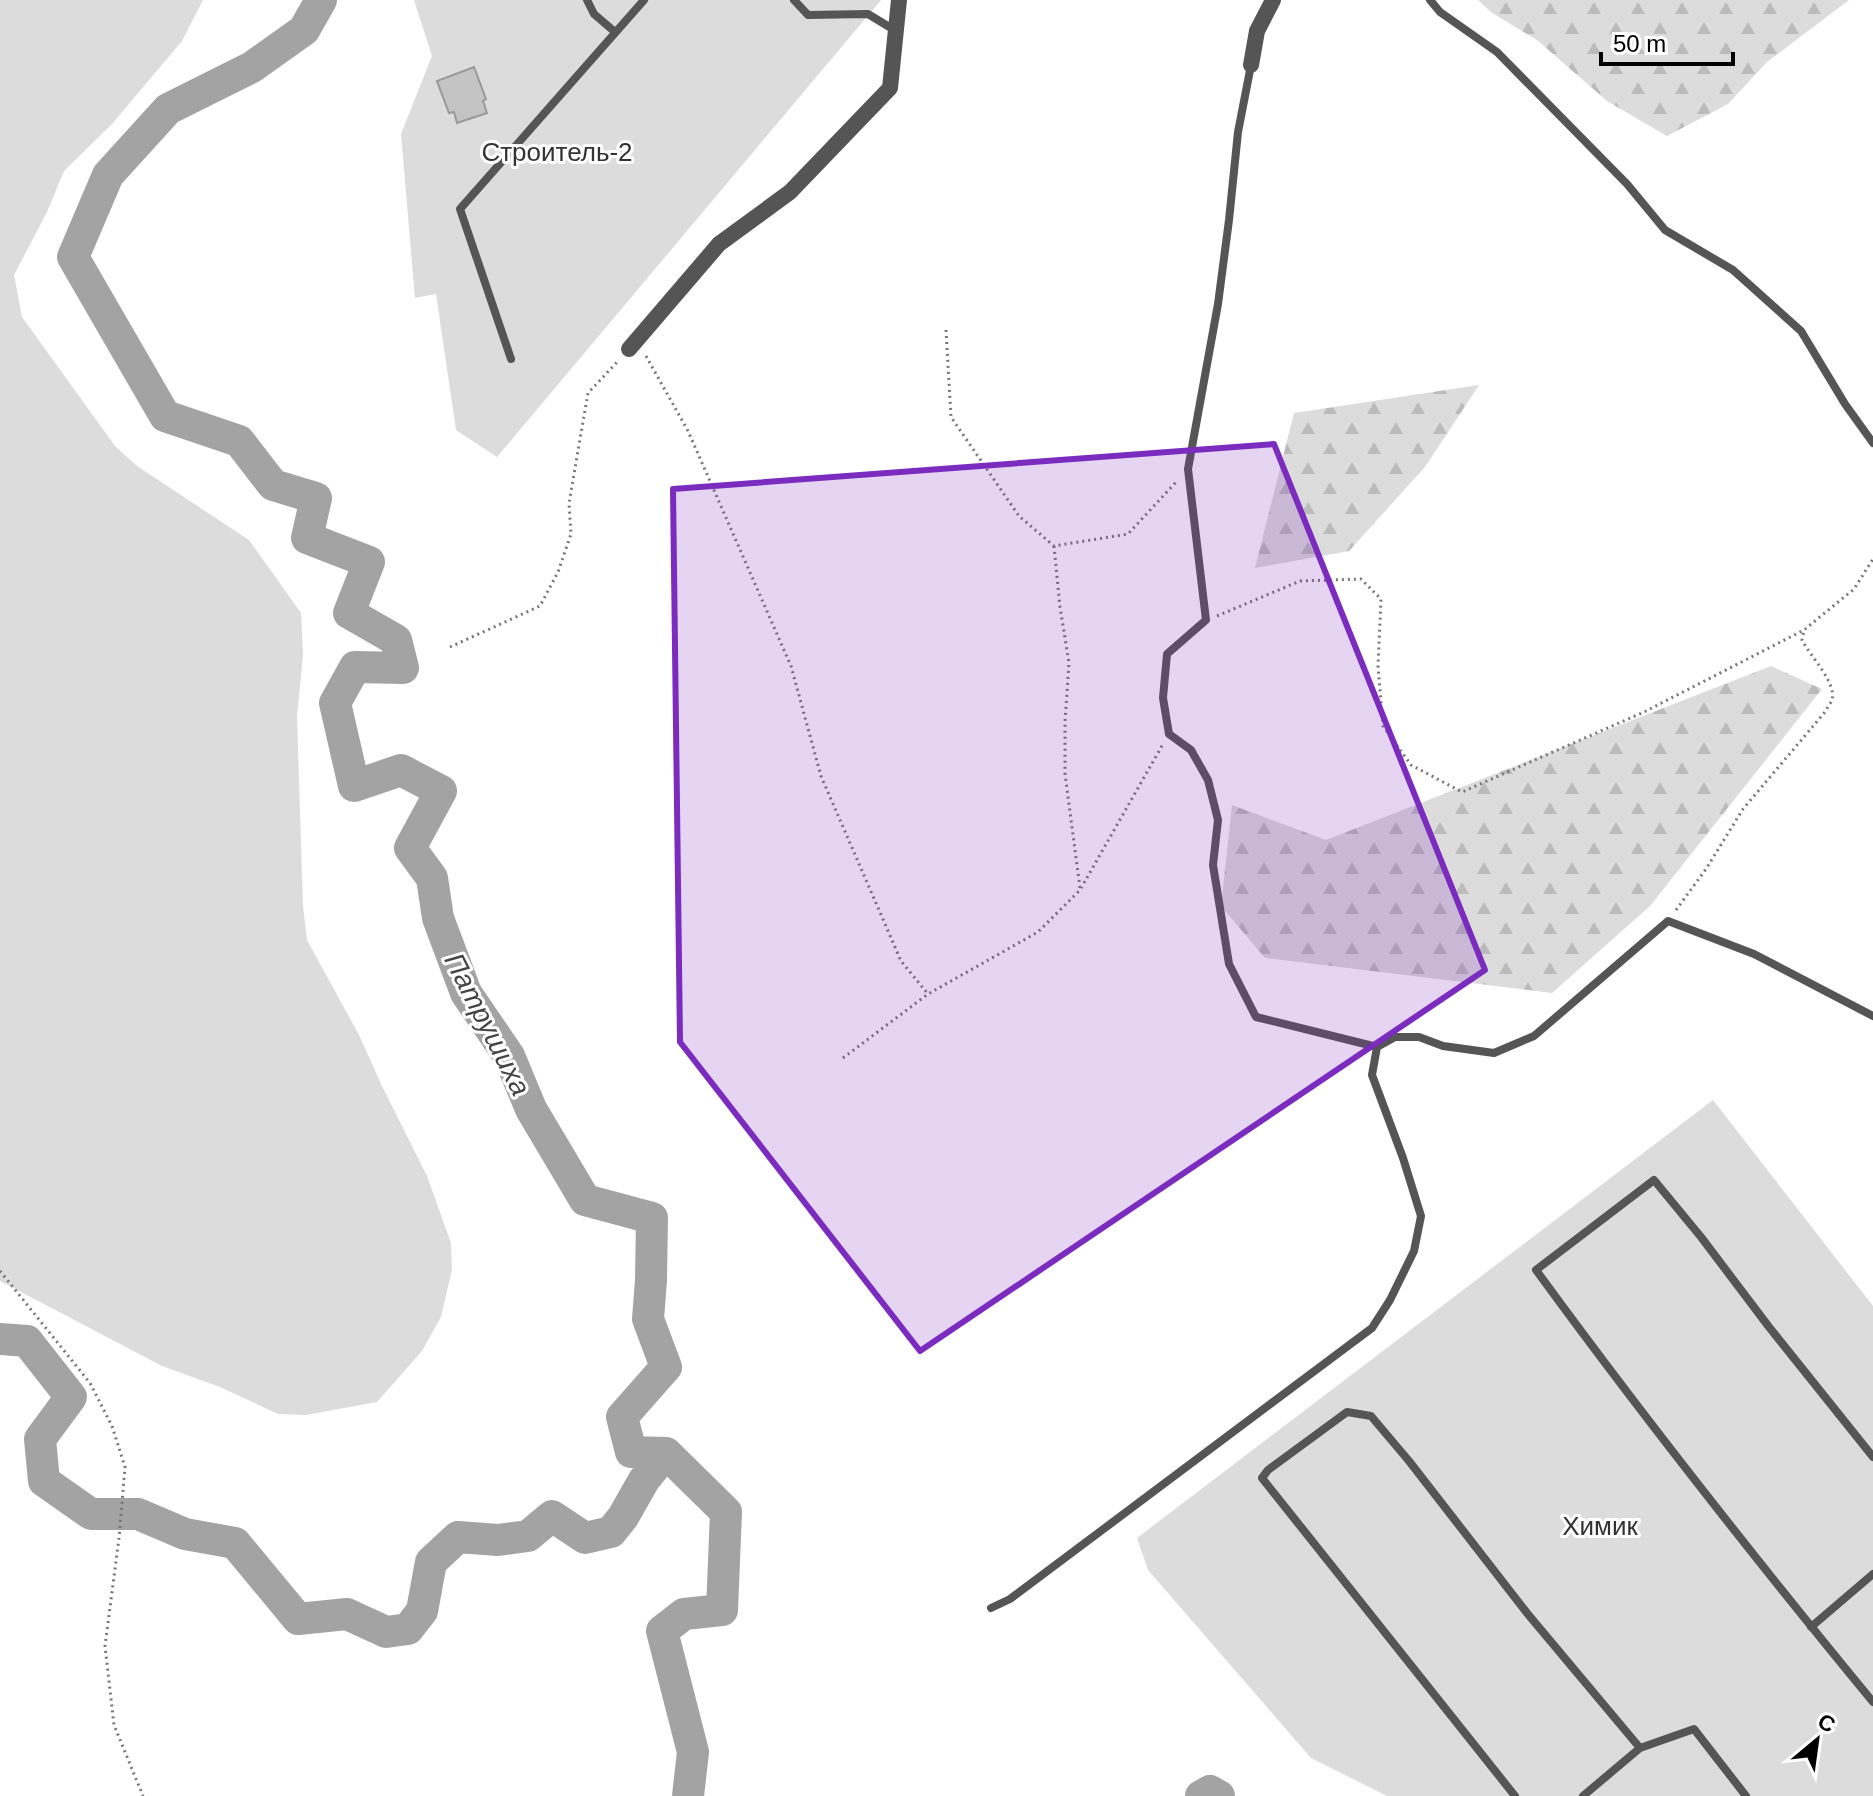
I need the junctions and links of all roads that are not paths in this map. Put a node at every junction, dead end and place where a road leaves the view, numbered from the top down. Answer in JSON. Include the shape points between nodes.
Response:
{"nodes":[{"id":1,"x":587,"y":0,"type":"edge"},
{"id":2,"x":644,"y":0,"type":"edge"},
{"id":3,"x":794,"y":0,"type":"edge"},
{"id":4,"x":899,"y":0,"type":"edge"},
{"id":5,"x":1273,"y":0,"type":"edge"},
{"id":6,"x":1430,"y":0,"type":"edge"},
{"id":7,"x":897,"y":31,"type":"junction"},
{"id":8,"x":615,"y":32,"type":"junction"},
{"id":9,"x":1251,"y":65,"type":"joint"},
{"id":10,"x":633,"y":345,"type":"road end"},
{"id":11,"x":511,"y":359,"type":"dead end"},
{"id":12,"x":1873,"y":443,"type":"edge"},
{"id":13,"x":1873,"y":1016,"type":"edge"},
{"id":14,"x":1377,"y":1047,"type":"junction"},
{"id":15,"x":1873,"y":1457,"type":"edge"},
{"id":16,"x":1873,"y":1574,"type":"edge"},
{"id":17,"x":991,"y":1608,"type":"dead end"},
{"id":18,"x":1811,"y":1627,"type":"junction"},
{"id":19,"x":1873,"y":1702,"type":"edge"},
{"id":20,"x":1640,"y":1748,"type":"junction"},
{"id":21,"x":1515,"y":1796,"type":"edge"},
{"id":22,"x":1583,"y":1796,"type":"edge"},
{"id":23,"x":1746,"y":1796,"type":"edge"}],
"edges":[{"from":1,"to":8,"type":"lane"},
{"from":2,"to":8,"type":"lane"},
{"from":3,"to":7,"type":"lane","via":[[808,15],[868,14]]},
{"from":4,"to":7,"type":"street"},
{"from":5,"to":9,"type":"street","via":[[1257,31]]},
{"from":6,"to":12,"type":"lane","via":[[1497,52],[1665,230],[1733,270],[1801,331]]},
{"from":7,"to":10,"type":"street","via":[[890,88],[790,192],[719,244]]},
{"from":8,"to":11,"type":"lane","via":[[460,209]]},
{"from":9,"to":14,"type":"lane","via":[[1218,304],[1188,469],[1206,620],[1167,654],[1163,698],[1169,734],[1191,750],[1208,780],[1218,820],[1213,865],[1229,964],[1256,1017]]},
{"from":13,"to":14,"type":"lane","via":[[1754,954],[1668,921],[1534,1036],[1494,1053],[1419,1037],[1395,1037]]},
{"from":14,"to":17,"type":"lane","via":[[1372,1075],[1421,1216],[1414,1251],[1372,1328]]},
{"from":15,"to":18,"type":"lane","via":[[1654,1180],[1536,1270]]},
{"from":16,"to":18,"type":"lane"},
{"from":18,"to":19,"type":"lane"},
{"from":20,"to":21,"type":"lane","via":[[1371,1416],[1347,1412],[1262,1478]]},
{"from":20,"to":22,"type":"lane"},
{"from":20,"to":23,"type":"lane","via":[[1694,1729]]}]}
